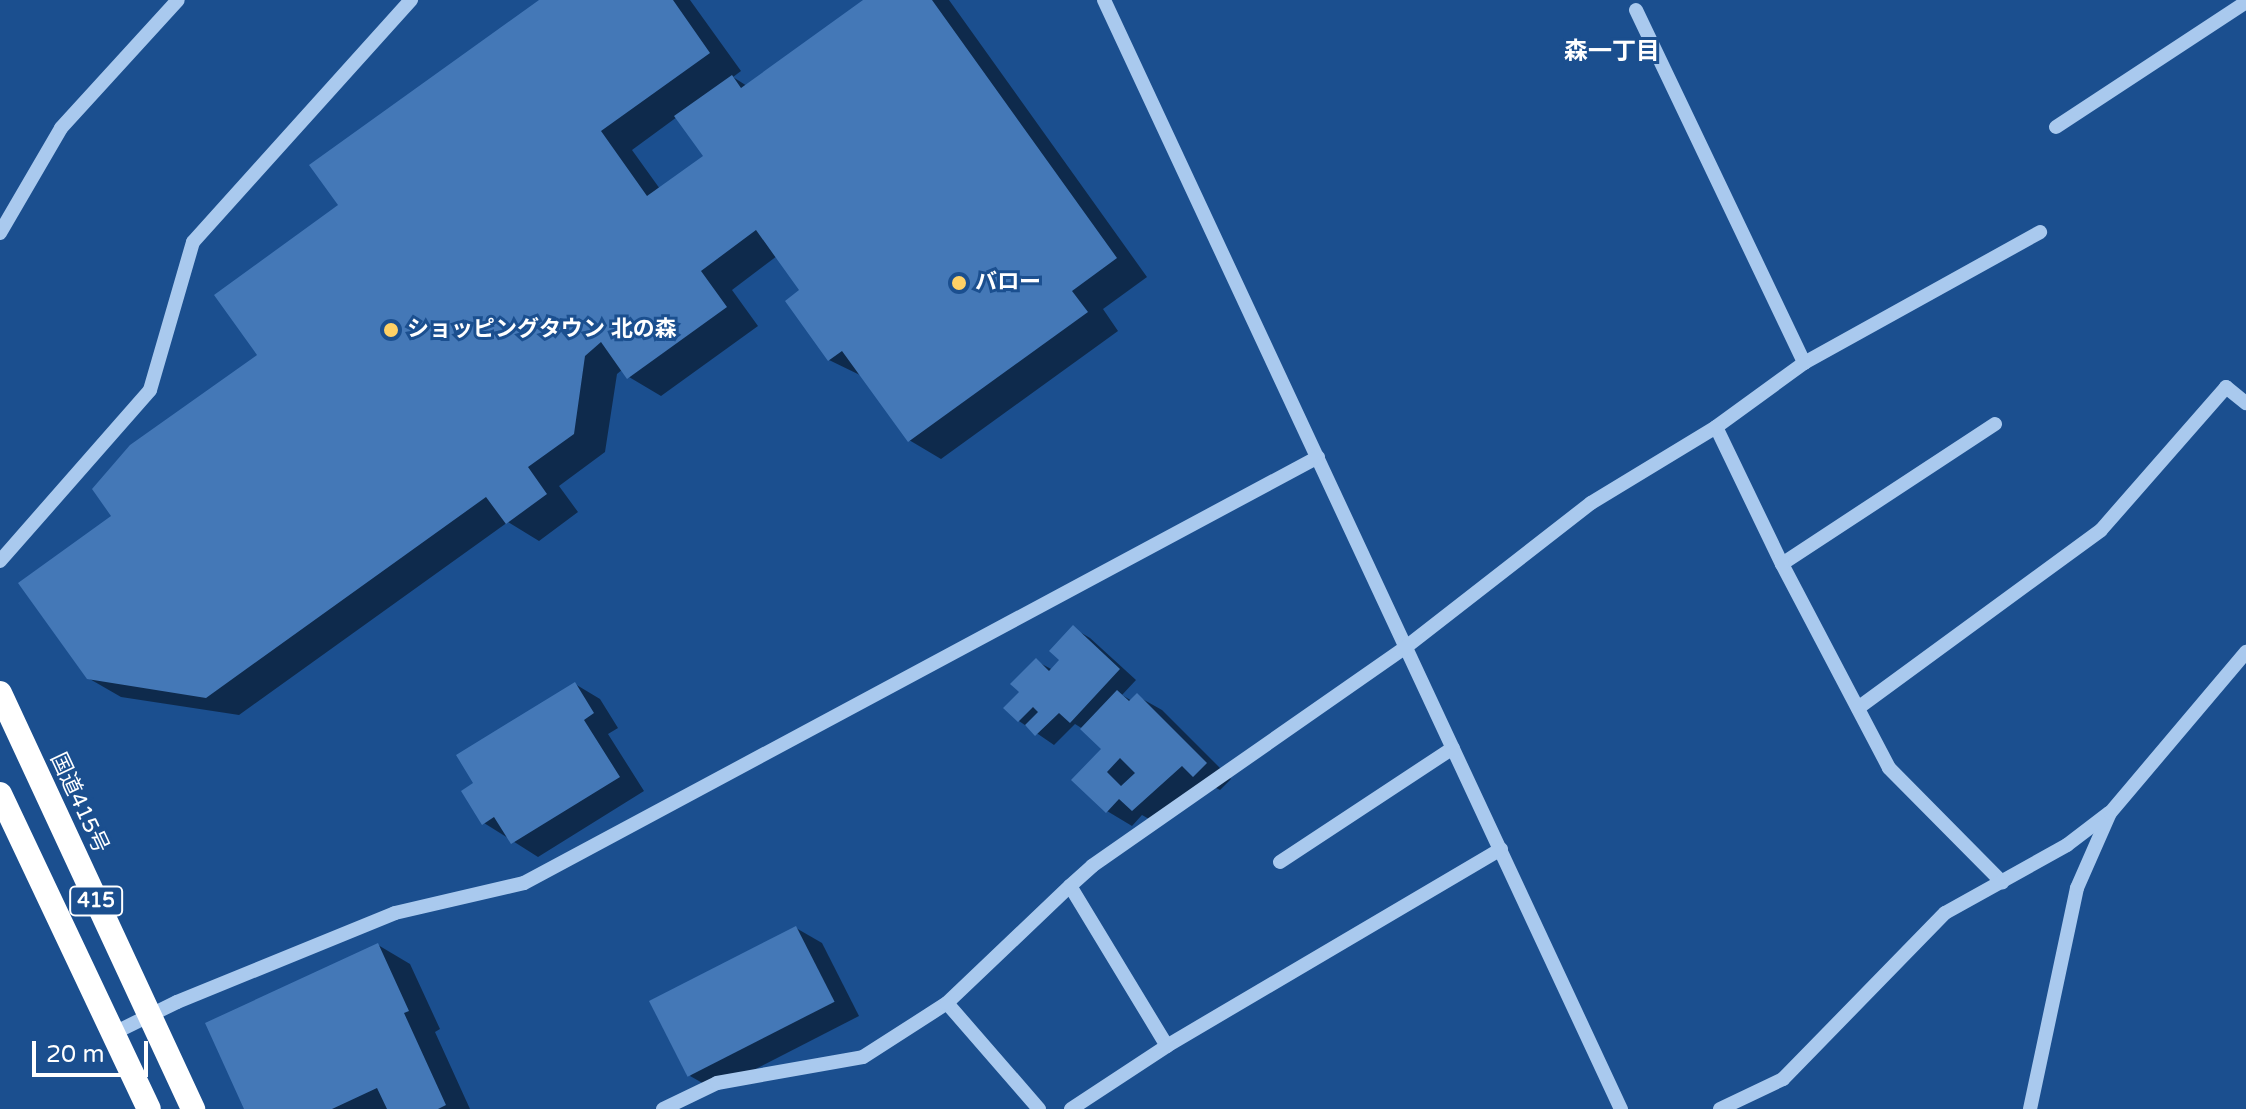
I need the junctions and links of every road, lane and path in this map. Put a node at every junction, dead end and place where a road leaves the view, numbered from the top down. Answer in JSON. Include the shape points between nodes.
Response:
{"nodes":[{"id":1,"x":178,"y":0,"type":"edge"},
{"id":2,"x":411,"y":0,"type":"edge"},
{"id":3,"x":1104,"y":0,"type":"edge"},
{"id":4,"x":2246,"y":2,"type":"edge"},
{"id":5,"x":1636,"y":10,"type":"dead end"},
{"id":6,"x":2056,"y":127,"type":"dead end"},
{"id":7,"x":2040,"y":232,"type":"dead end"},
{"id":8,"x":0,"y":233,"type":"edge"},
{"id":9,"x":1804,"y":363,"type":"junction"},
{"id":10,"x":2246,"y":403,"type":"edge"},
{"id":11,"x":1995,"y":424,"type":"dead end"},
{"id":12,"x":1716,"y":427,"type":"junction"},
{"id":13,"x":1318,"y":457,"type":"junction"},
{"id":14,"x":0,"y":561,"type":"edge"},
{"id":15,"x":1782,"y":564,"type":"junction"},
{"id":16,"x":1406,"y":647,"type":"junction"},
{"id":17,"x":2246,"y":652,"type":"edge"},
{"id":18,"x":0,"y":693,"type":"edge"},
{"id":19,"x":1858,"y":708,"type":"junction"},
{"id":20,"x":1453,"y":748,"type":"junction"},
{"id":21,"x":0,"y":794,"type":"edge"},
{"id":22,"x":2110,"y":813,"type":"junction"},
{"id":23,"x":1501,"y":849,"type":"junction"},
{"id":24,"x":1280,"y":862,"type":"dead end"},
{"id":25,"x":2002,"y":882,"type":"junction"},
{"id":26,"x":1070,"y":886,"type":"junction"},
{"id":27,"x":947,"y":1003,"type":"junction"},
{"id":28,"x":149,"y":1015,"type":"junction"},
{"id":29,"x":114,"y":1033,"type":"junction"},
{"id":30,"x":1167,"y":1046,"type":"junction"},
{"id":31,"x":149,"y":1109,"type":"edge"},
{"id":32,"x":193,"y":1109,"type":"edge"},
{"id":33,"x":663,"y":1109,"type":"edge"},
{"id":34,"x":1039,"y":1109,"type":"edge"},
{"id":35,"x":1071,"y":1109,"type":"edge"},
{"id":36,"x":1621,"y":1109,"type":"edge"},
{"id":37,"x":1720,"y":1109,"type":"edge"},
{"id":38,"x":2030,"y":1109,"type":"edge"}],
"edges":[{"from":1,"to":8,"type":"street","via":[[61,128]]},
{"from":2,"to":14,"type":"street","via":[[193,242],[150,390]]},
{"from":3,"to":13,"type":"street"},
{"from":4,"to":6,"type":"street"},
{"from":5,"to":9,"type":"street"},
{"from":7,"to":9,"type":"street"},
{"from":9,"to":12,"type":"street"},
{"from":10,"to":19,"type":"street","via":[[2226,387],[2101,530]]},
{"from":11,"to":15,"type":"street"},
{"from":12,"to":15,"type":"street"},
{"from":12,"to":16,"type":"street","via":[[1591,503]]},
{"from":13,"to":16,"type":"street"},
{"from":13,"to":28,"type":"street","via":[[524,883],[395,913]]},
{"from":15,"to":19,"type":"street"},
{"from":16,"to":20,"type":"street"},
{"from":16,"to":26,"type":"street"},
{"from":17,"to":22,"type":"street"},
{"from":18,"to":28,"type":"highway","name":"国道415号","number":"415"},
{"from":19,"to":25,"type":"street","via":[[1889,768]]},
{"from":20,"to":23,"type":"street"},
{"from":20,"to":24,"type":"street"},
{"from":21,"to":29,"type":"highway","number":"415"},
{"from":22,"to":25,"type":"street"},
{"from":22,"to":38,"type":"street","via":[[2077,888]]},
{"from":23,"to":30,"type":"street"},
{"from":23,"to":36,"type":"street"},
{"from":25,"to":37,"type":"street","via":[[1945,913],[1783,1079]]},
{"from":26,"to":27,"type":"street"},
{"from":26,"to":30,"type":"street"},
{"from":27,"to":33,"type":"street","via":[[863,1057],[717,1083]]},
{"from":27,"to":34,"type":"street"},
{"from":28,"to":29,"type":"street"},
{"from":28,"to":32,"type":"highway","name":"国道415号","number":"415"},
{"from":29,"to":31,"type":"highway","number":"415"},
{"from":30,"to":35,"type":"street"}]}
